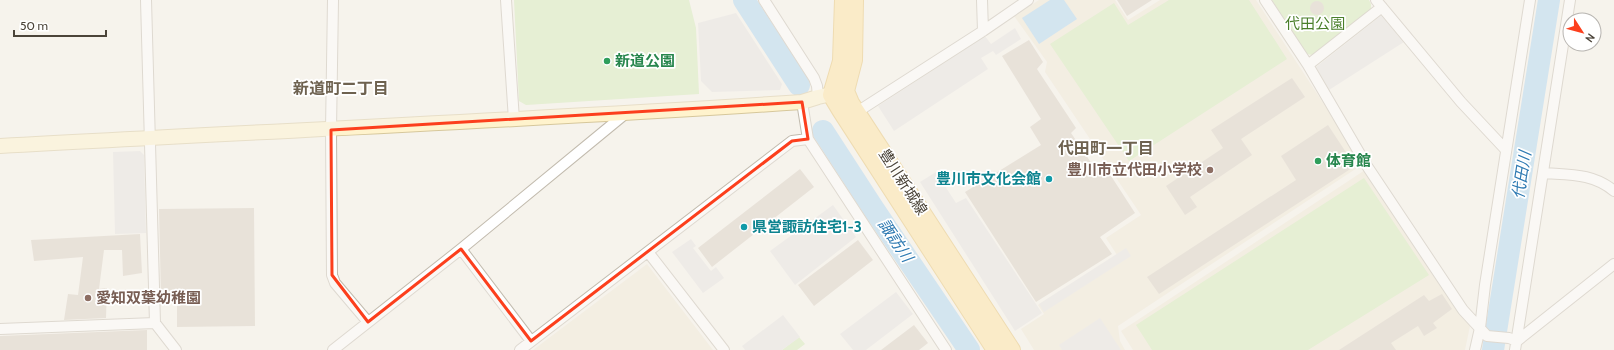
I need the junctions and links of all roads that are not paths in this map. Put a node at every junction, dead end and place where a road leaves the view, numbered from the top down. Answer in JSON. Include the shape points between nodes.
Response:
{"nodes":[{"id":1,"x":146,"y":0,"type":"edge"},
{"id":2,"x":333,"y":0,"type":"edge"},
{"id":3,"x":506,"y":0,"type":"edge"},
{"id":4,"x":764,"y":0,"type":"edge"},
{"id":5,"x":843,"y":0,"type":"edge"},
{"id":6,"x":855,"y":0,"type":"edge"},
{"id":7,"x":982,"y":0,"type":"edge"},
{"id":8,"x":1028,"y":0,"type":"edge"},
{"id":9,"x":1265,"y":0,"type":"edge"},
{"id":10,"x":1530,"y":0,"type":"edge"},
{"id":11,"x":1570,"y":0,"type":"edge"},
{"id":12,"x":1379,"y":3,"type":"edge"},
{"id":13,"x":983,"y":31,"type":"junction"},
{"id":14,"x":1308,"y":65,"type":"junction"},
{"id":15,"x":832,"y":94,"type":"junction"},
{"id":16,"x":802,"y":102,"type":"junction"},
{"id":17,"x":857,"y":112,"type":"junction"},
{"id":18,"x":625,"y":114,"type":"junction"},
{"id":19,"x":514,"y":120,"type":"junction"},
{"id":20,"x":331,"y":130,"type":"junction"},
{"id":21,"x":149,"y":137,"type":"junction"},
{"id":22,"x":808,"y":139,"type":"junction"},
{"id":23,"x":0,"y":146,"type":"edge"},
{"id":24,"x":1506,"y":150,"type":"junction"},
{"id":25,"x":1542,"y":173,"type":"junction"},
{"id":26,"x":1614,"y":191,"type":"edge"},
{"id":27,"x":461,"y":249,"type":"junction"},
{"id":28,"x":648,"y":252,"type":"junction"},
{"id":29,"x":1614,"y":264,"type":"edge"},
{"id":30,"x":368,"y":322,"type":"junction"},
{"id":31,"x":155,"y":323,"type":"junction"},
{"id":32,"x":1480,"y":328,"type":"junction"},
{"id":33,"x":0,"y":329,"type":"edge"},
{"id":34,"x":532,"y":341,"type":"junction"},
{"id":35,"x":1514,"y":343,"type":"edge"},
{"id":36,"x":176,"y":350,"type":"edge"},
{"id":37,"x":333,"y":350,"type":"edge"},
{"id":38,"x":520,"y":350,"type":"edge"},
{"id":39,"x":724,"y":350,"type":"edge"},
{"id":40,"x":946,"y":350,"type":"edge"},
{"id":41,"x":995,"y":350,"type":"edge"},
{"id":42,"x":1012,"y":350,"type":"edge"},
{"id":43,"x":1475,"y":350,"type":"edge"}],
"edges":[{"from":1,"to":21,"type":"street"},
{"from":2,"to":20,"type":"street"},
{"from":3,"to":19,"type":"street"},
{"from":4,"to":15,"type":"street","via":[[817,86]]},
{"from":5,"to":15,"type":"main road","via":[[841,61]]},
{"from":6,"to":15,"type":"main road","via":[[854,60]]},
{"from":7,"to":13,"type":"street"},
{"from":8,"to":13,"type":"street"},
{"from":9,"to":14,"type":"street"},
{"from":10,"to":24,"type":"street"},
{"from":11,"to":25,"type":"street"},
{"from":12,"to":14,"type":"street"},
{"from":12,"to":24,"type":"street","via":[[1461,102]]},
{"from":13,"to":17,"type":"street"},
{"from":14,"to":32,"type":"street","via":[[1367,166],[1463,310]]},
{"from":15,"to":16,"type":"street"},
{"from":15,"to":17,"type":"main road","name":"豊川新城線"},
{"from":15,"to":41,"type":"main road","name":"豊川新城線"},
{"from":16,"to":18,"type":"street"},
{"from":16,"to":22,"type":"street"},
{"from":17,"to":42,"type":"main road","name":"豊川新城線"},
{"from":18,"to":19,"type":"street"},
{"from":18,"to":27,"type":"street"},
{"from":19,"to":20,"type":"street"},
{"from":20,"to":21,"type":"street"},
{"from":20,"to":30,"type":"street","via":[[332,275],[335,283]]},
{"from":21,"to":23,"type":"street"},
{"from":21,"to":31,"type":"street"},
{"from":22,"to":28,"type":"street","via":[[792,141]]},
{"from":22,"to":40,"type":"street"},
{"from":24,"to":32,"type":"street"},
{"from":25,"to":26,"type":"street","via":[[1591,177]]},
{"from":25,"to":35,"type":"street"},
{"from":27,"to":30,"type":"street"},
{"from":27,"to":34,"type":"street"},
{"from":28,"to":34,"type":"street"},
{"from":28,"to":39,"type":"street"},
{"from":29,"to":35,"type":"street"},
{"from":30,"to":37,"type":"street"},
{"from":31,"to":33,"type":"street"},
{"from":31,"to":36,"type":"street"},
{"from":32,"to":35,"type":"street","via":[[1487,336]]},
{"from":32,"to":43,"type":"street"},
{"from":34,"to":38,"type":"street"}]}
